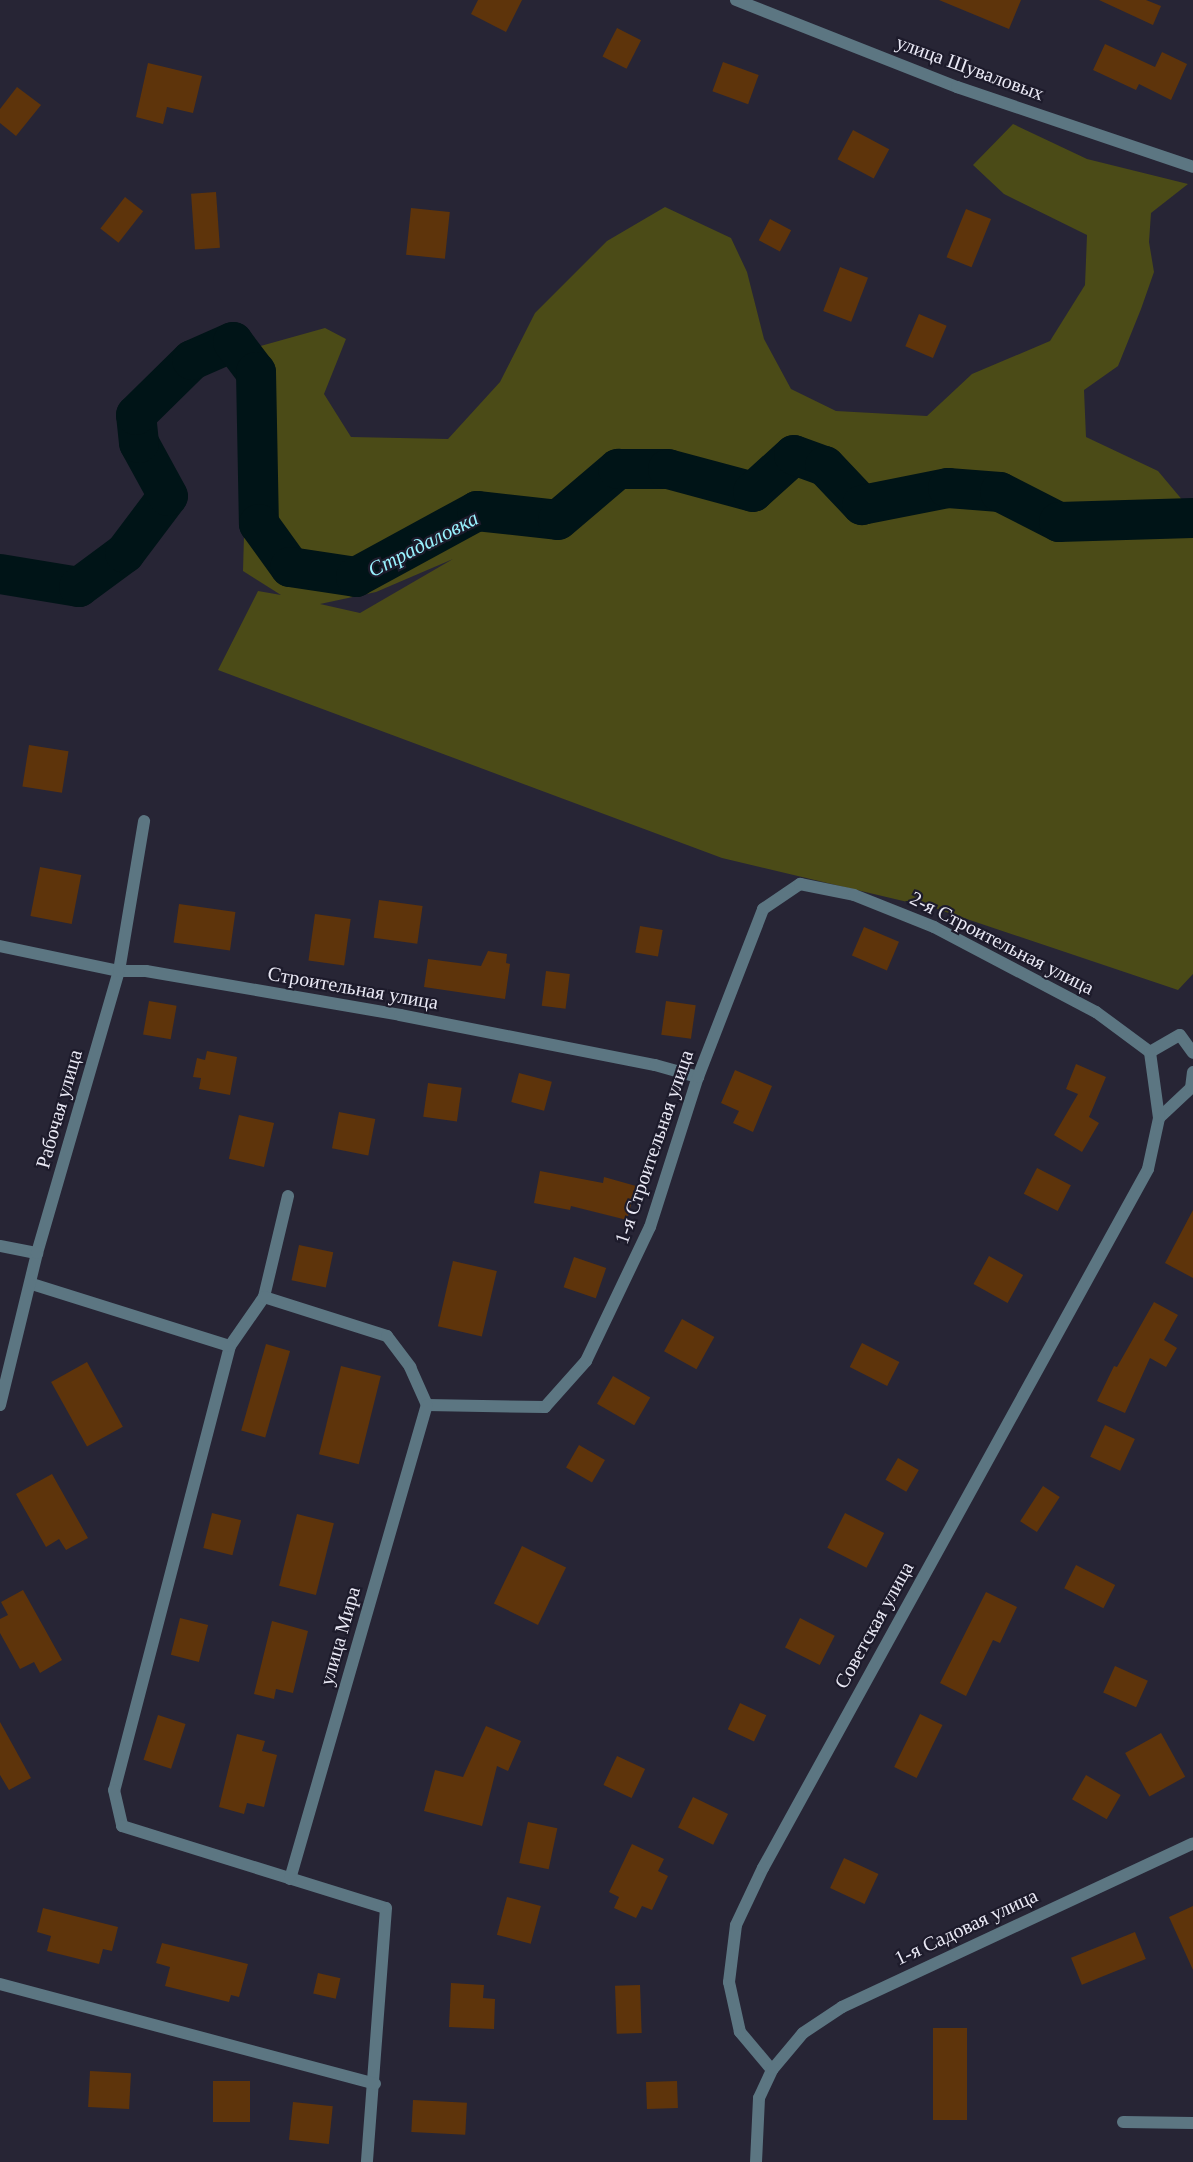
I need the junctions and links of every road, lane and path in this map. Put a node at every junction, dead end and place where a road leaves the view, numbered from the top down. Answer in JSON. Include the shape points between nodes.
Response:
{"nodes":[{"id":1,"x":736,"y":0,"type":"edge"},
{"id":2,"x":1193,"y":167,"type":"edge"},
{"id":3,"x":144,"y":821,"type":"dead end"},
{"id":4,"x":763,"y":909,"type":"joint"},
{"id":5,"x":0,"y":946,"type":"edge"},
{"id":6,"x":119,"y":971,"type":"junction"},
{"id":7,"x":1150,"y":1052,"type":"junction"},
{"id":8,"x":1193,"y":1053,"type":"edge"},
{"id":9,"x":1193,"y":1072,"type":"edge"},
{"id":10,"x":698,"y":1077,"type":"junction"},
{"id":11,"x":1159,"y":1118,"type":"junction"},
{"id":12,"x":288,"y":1196,"type":"dead end"},
{"id":13,"x":0,"y":1246,"type":"edge"},
{"id":14,"x":37,"y":1253,"type":"junction"},
{"id":15,"x":32,"y":1284,"type":"junction"},
{"id":16,"x":264,"y":1297,"type":"junction"},
{"id":17,"x":230,"y":1346,"type":"junction"},
{"id":18,"x":427,"y":1405,"type":"junction"},
{"id":19,"x":0,"y":1406,"type":"edge"},
{"id":20,"x":1193,"y":1843,"type":"edge"},
{"id":21,"x":290,"y":1879,"type":"junction"},
{"id":22,"x":0,"y":1984,"type":"edge"},
{"id":23,"x":772,"y":2070,"type":"junction"},
{"id":24,"x":375,"y":2084,"type":"junction"},
{"id":25,"x":1123,"y":2121,"type":"dead end"},
{"id":26,"x":1193,"y":2123,"type":"edge"},
{"id":27,"x":367,"y":2162,"type":"edge"},
{"id":28,"x":756,"y":2162,"type":"edge"}],
"edges":[{"from":1,"to":2,"type":"street","name":"улица Шуваловых","via":[[957,87]]},
{"from":3,"to":6,"type":"street","name":"Рабочая улица"},
{"from":4,"to":7,"type":"street","name":"2-я Строительная улица","via":[[800,884],[854,895],[934,927],[1025,974],[1096,1012]]},
{"from":4,"to":10,"type":"street","name":"1-я Строительная улица"},
{"from":5,"to":6,"type":"street","name":"Строительная улица"},
{"from":6,"to":10,"type":"street","name":"Строительная улица","via":[[146,971],[400,1016],[656,1065]]},
{"from":6,"to":14,"type":"street","name":"Рабочая улица"},
{"from":7,"to":8,"type":"street","via":[[1180,1035]]},
{"from":7,"to":11,"type":"street","name":"Советская улица"},
{"from":9,"to":11,"type":"street","via":[[1191,1088]]},
{"from":10,"to":18,"type":"street","name":"1-я Строительная улица","via":[[650,1227],[586,1361],[545,1407]]},
{"from":11,"to":23,"type":"street","name":"Советская улица","via":[[1148,1169],[768,1857],[736,1926],[729,1982],[740,2032]]},
{"from":12,"to":16,"type":"street"},
{"from":13,"to":14,"type":"street"},
{"from":14,"to":15,"type":"street","name":"Рабочая улица"},
{"from":15,"to":17,"type":"street"},
{"from":15,"to":19,"type":"street","name":"Рабочая улица"},
{"from":16,"to":17,"type":"street"},
{"from":16,"to":18,"type":"street","via":[[387,1336],[410,1367]]},
{"from":17,"to":21,"type":"street","via":[[114,1790],[122,1826]]},
{"from":18,"to":21,"type":"street","name":"улица Мира"},
{"from":20,"to":23,"type":"street","name":"1-я Садовая улица","via":[[842,2007],[803,2033]]},
{"from":21,"to":24,"type":"street","via":[[386,1908]]},
{"from":22,"to":24,"type":"street"},
{"from":23,"to":28,"type":"street","via":[[759,2098]]},
{"from":24,"to":27,"type":"street"},
{"from":25,"to":26,"type":"street"}]}
